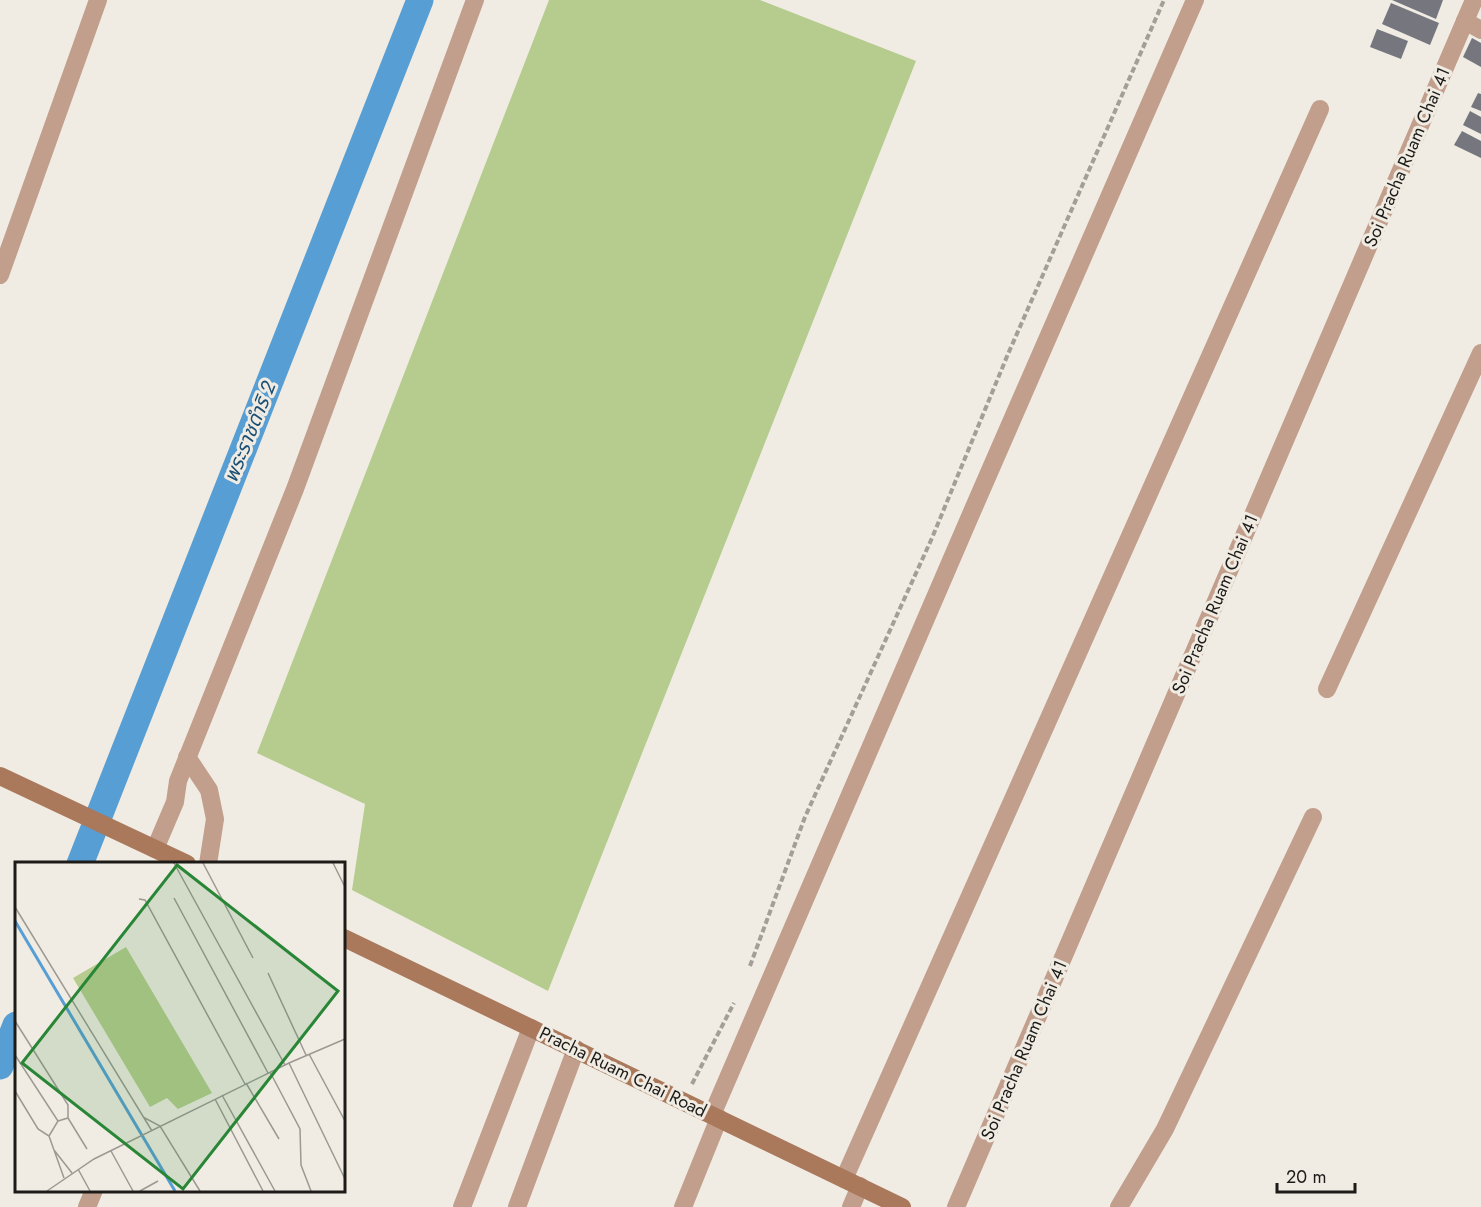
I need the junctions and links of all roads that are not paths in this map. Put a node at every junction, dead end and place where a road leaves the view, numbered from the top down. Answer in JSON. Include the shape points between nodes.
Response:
{"nodes":[{"id":1,"x":98,"y":0,"type":"edge"},
{"id":2,"x":475,"y":0,"type":"edge"},
{"id":3,"x":1196,"y":0,"type":"edge"},
{"id":4,"x":1474,"y":0,"type":"edge"},
{"id":5,"x":1473,"y":26,"type":"edge"},
{"id":6,"x":1320,"y":109,"type":"dead end"},
{"id":7,"x":0,"y":275,"type":"edge"},
{"id":8,"x":1481,"y":353,"type":"edge"},
{"id":9,"x":1327,"y":689,"type":"dead end"},
{"id":10,"x":187,"y":757,"type":"junction"},
{"id":11,"x":0,"y":776,"type":"edge"},
{"id":12,"x":1313,"y":817,"type":"dead end"},
{"id":13,"x":155,"y":849,"type":"junction"},
{"id":14,"x":183,"y":862,"type":"edge"},
{"id":15,"x":208,"y":862,"type":"edge"},
{"id":16,"x":345,"y":938,"type":"edge"},
{"id":17,"x":531,"y":1028,"type":"junction"},
{"id":18,"x":576,"y":1049,"type":"junction"},
{"id":19,"x":716,"y":1116,"type":"junction"},
{"id":20,"x":852,"y":1183,"type":"junction"},
{"id":21,"x":94,"y":1192,"type":"edge"},
{"id":22,"x":87,"y":1207,"type":"edge"},
{"id":23,"x":462,"y":1207,"type":"edge"},
{"id":24,"x":517,"y":1207,"type":"edge"},
{"id":25,"x":683,"y":1207,"type":"edge"},
{"id":26,"x":851,"y":1207,"type":"edge"},
{"id":27,"x":902,"y":1207,"type":"edge"},
{"id":28,"x":957,"y":1207,"type":"edge"},
{"id":29,"x":1119,"y":1207,"type":"edge"}],
"edges":[{"from":1,"to":7,"type":"street"},
{"from":2,"to":10,"type":"street","via":[[295,489]]},
{"from":3,"to":19,"type":"street","via":[[966,525]]},
{"from":4,"to":5,"type":"street","name":"Soi Pracha Ruam Chai 41"},
{"from":5,"to":28,"type":"street","name":"Soi Pracha Ruam Chai 41"},
{"from":6,"to":20,"type":"street"},
{"from":8,"to":9,"type":"street"},
{"from":10,"to":13,"type":"street","via":[[175,802]]},
{"from":10,"to":15,"type":"street","via":[[209,790],[215,819]]},
{"from":11,"to":13,"type":"main road"},
{"from":12,"to":29,"type":"street","via":[[1165,1129]]},
{"from":13,"to":14,"type":"main road"},
{"from":16,"to":17,"type":"main road","name":"Pracha Ruam Chai Road"},
{"from":17,"to":18,"type":"main road","name":"Pracha Ruam Chai Road"},
{"from":17,"to":23,"type":"street"},
{"from":18,"to":19,"type":"main road","name":"Pracha Ruam Chai Road"},
{"from":18,"to":24,"type":"street"},
{"from":19,"to":20,"type":"main road","name":"Pracha Ruam Chai Road"},
{"from":19,"to":25,"type":"street"},
{"from":20,"to":26,"type":"street"},
{"from":20,"to":27,"type":"main road","name":"Pracha Ruam Chai Road"},
{"from":21,"to":22,"type":"street"}]}
